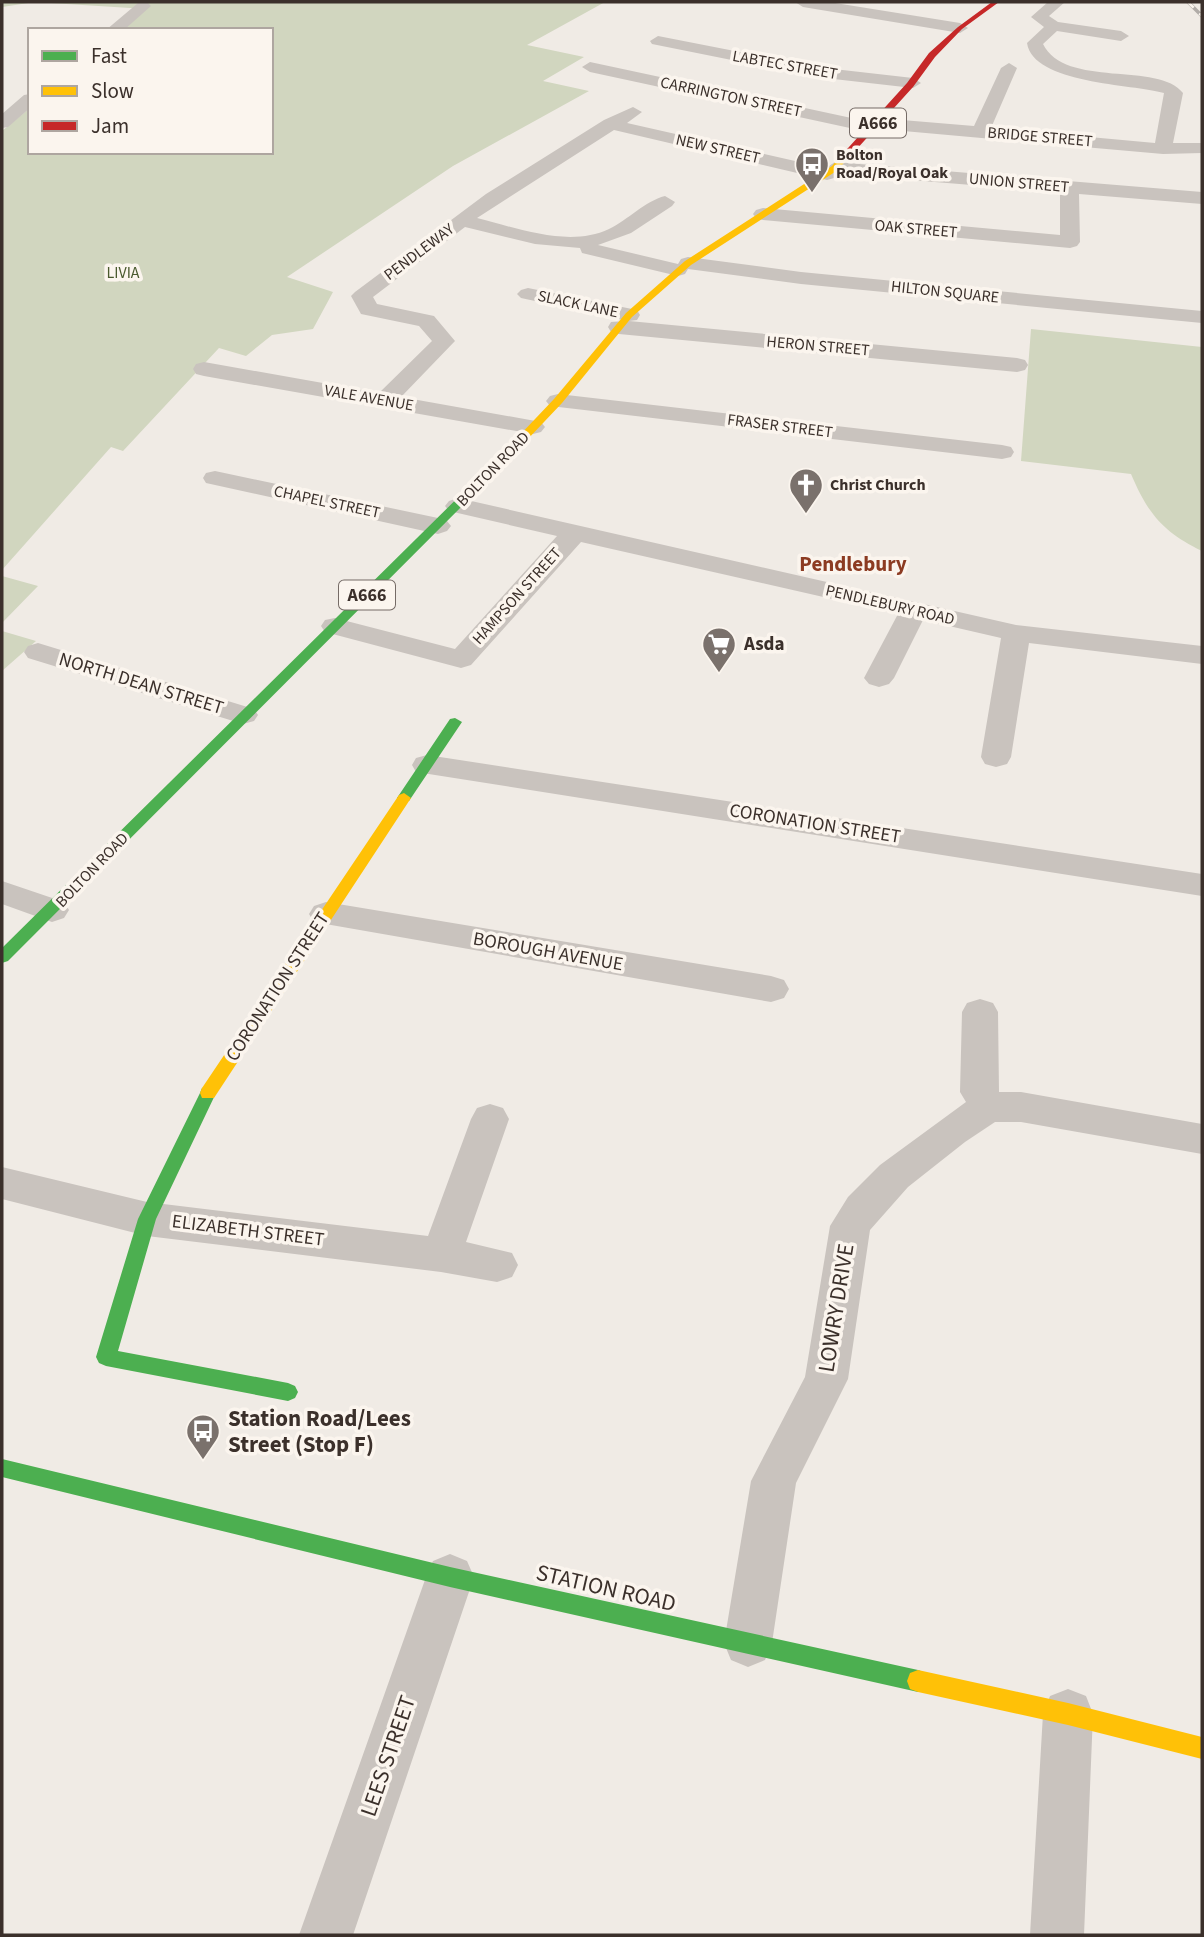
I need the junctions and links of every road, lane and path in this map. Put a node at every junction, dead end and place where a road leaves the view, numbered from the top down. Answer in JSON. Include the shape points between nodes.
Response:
{"nodes":[{"id":1,"x":803,"y":2,"type":"edge"},
{"id":2,"x":996,"y":2,"type":"edge"},
{"id":3,"x":1057,"y":2,"type":"edge"},
{"id":4,"x":143,"y":6,"type":"dead end"},
{"id":5,"x":1054,"y":26,"type":"junction"},
{"id":6,"x":960,"y":27,"type":"junction"},
{"id":7,"x":116,"y":28,"type":"edge"},
{"id":8,"x":1122,"y":36,"type":"dead end"},
{"id":9,"x":659,"y":41,"type":"dead end"},
{"id":10,"x":590,"y":67,"type":"dead end"},
{"id":11,"x":1009,"y":68,"type":"dead end"},
{"id":12,"x":913,"y":83,"type":"junction"},
{"id":13,"x":28,"y":101,"type":"edge"},
{"id":14,"x":633,"y":112,"type":"dead end"},
{"id":15,"x":2,"y":122,"type":"edge"},
{"id":16,"x":610,"y":124,"type":"junction"},
{"id":17,"x":875,"y":125,"type":"junction"},
{"id":18,"x":980,"y":132,"type":"junction"},
{"id":19,"x":1202,"y":148,"type":"edge"},
{"id":20,"x":1163,"y":149,"type":"junction"},
{"id":21,"x":831,"y":171,"type":"junction"},
{"id":22,"x":1069,"y":187,"type":"junction"},
{"id":23,"x":1202,"y":198,"type":"edge"},
{"id":24,"x":665,"y":202,"type":"dead end"},
{"id":25,"x":763,"y":214,"type":"junction"},
{"id":26,"x":461,"y":219,"type":"junction"},
{"id":27,"x":589,"y":249,"type":"dead end"},
{"id":28,"x":683,"y":267,"type":"junction"},
{"id":29,"x":528,"y":294,"type":"dead end"},
{"id":30,"x":1202,"y":317,"type":"edge"},
{"id":31,"x":624,"y":321,"type":"junction"},
{"id":32,"x":1017,"y":365,"type":"dead end"},
{"id":33,"x":204,"y":369,"type":"dead end"},
{"id":34,"x":385,"y":400,"type":"junction"},
{"id":35,"x":558,"y":401,"type":"junction"},
{"id":36,"x":533,"y":427,"type":"junction"},
{"id":37,"x":1002,"y":452,"type":"dead end"},
{"id":38,"x":215,"y":478,"type":"dead end"},
{"id":39,"x":458,"y":506,"type":"junction"},
{"id":40,"x":438,"y":526,"type":"junction"},
{"id":41,"x":574,"y":534,"type":"junction"},
{"id":42,"x":914,"y":610,"type":"junction"},
{"id":43,"x":335,"y":626,"type":"junction"},
{"id":44,"x":1016,"y":633,"type":"junction"},
{"id":45,"x":38,"y":652,"type":"dead end"},
{"id":46,"x":1202,"y":655,"type":"edge"},
{"id":47,"x":879,"y":678,"type":"dead end"},
{"id":48,"x":243,"y":715,"type":"junction"},
{"id":49,"x":455,"y":722,"type":"dead end"},
{"id":50,"x":996,"y":757,"type":"dead end"},
{"id":51,"x":427,"y":765,"type":"junction"},
{"id":52,"x":1202,"y":884,"type":"edge"},
{"id":53,"x":2,"y":892,"type":"edge"},
{"id":54,"x":52,"y":910,"type":"junction"},
{"id":55,"x":326,"y":914,"type":"junction"},
{"id":56,"x":2,"y":957,"type":"edge"},
{"id":57,"x":771,"y":989,"type":"dead end"},
{"id":58,"x":981,"y":1012,"type":"dead end"},
{"id":59,"x":988,"y":1107,"type":"junction"},
{"id":60,"x":490,"y":1119,"type":"dead end"},
{"id":61,"x":1202,"y":1139,"type":"edge"},
{"id":62,"x":2,"y":1183,"type":"edge"},
{"id":63,"x":146,"y":1219,"type":"junction"},
{"id":64,"x":441,"y":1255,"type":"junction"},
{"id":65,"x":497,"y":1265,"type":"dead end"},
{"id":66,"x":288,"y":1392,"type":"dead end"},
{"id":67,"x":2,"y":1468,"type":"edge"},
{"id":68,"x":450,"y":1577,"type":"junction"},
{"id":69,"x":747,"y":1643,"type":"junction"},
{"id":70,"x":1068,"y":1714,"type":"junction"},
{"id":71,"x":1202,"y":1748,"type":"edge"},
{"id":72,"x":326,"y":1935,"type":"edge"},
{"id":73,"x":1058,"y":1935,"type":"edge"}],
"edges":[{"from":1,"to":6,"type":"street"},
{"from":2,"to":6,"type":"main road","name":"BOLTON ROAD","number":"A666"},
{"from":3,"to":5,"type":"street","via":[[1039,17]]},
{"from":4,"to":7,"type":"street"},
{"from":5,"to":8,"type":"street"},
{"from":5,"to":20,"type":"street","via":[[1035,43],[1051,61],[1086,77],[1159,86],[1174,93]]},
{"from":6,"to":12,"type":"main road","name":"BOLTON ROAD","number":"A666"},
{"from":9,"to":12,"type":"street","name":"LABTEC STREET","via":[[816,72]]},
{"from":10,"to":17,"type":"street","name":"CARRINGTON STREET"},
{"from":11,"to":18,"type":"street"},
{"from":12,"to":17,"type":"main road","name":"BOLTON ROAD","number":"A666"},
{"from":13,"to":15,"type":"street"},
{"from":14,"to":16,"type":"street","name":"PENDLEWAY"},
{"from":16,"to":21,"type":"street","name":"NEW STREET"},
{"from":16,"to":26,"type":"street","name":"PENDLEWAY"},
{"from":17,"to":18,"type":"street","name":"BRIDGE STREET"},
{"from":17,"to":21,"type":"main road","name":"BOLTON ROAD","number":"A666"},
{"from":18,"to":20,"type":"street","name":"BRIDGE STREET"},
{"from":19,"to":20,"type":"street","name":"BRIDGE STREET"},
{"from":21,"to":22,"type":"street","name":"UNION STREET"},
{"from":21,"to":25,"type":"main road","name":"BOLTON ROAD","number":"A666"},
{"from":22,"to":23,"type":"street","name":"UNION STREET"},
{"from":22,"to":25,"type":"street","name":"OAK STREET","via":[[1070,242]]},
{"from":24,"to":26,"type":"street","via":[[611,236],[583,242],[548,240]]},
{"from":25,"to":28,"type":"main road","name":"BOLTON ROAD","number":"A666"},
{"from":26,"to":34,"type":"street","name":"PENDLEWAY","via":[[362,296],[369,309],[426,321],[444,341]]},
{"from":27,"to":28,"type":"street","name":"HILTON SQUARE"},
{"from":28,"to":30,"type":"street","name":"HILTON SQUARE"},
{"from":28,"to":31,"type":"main road","name":"BOLTON ROAD","number":"A666"},
{"from":29,"to":31,"type":"street","name":"SLACK LANE"},
{"from":31,"to":32,"type":"street","name":"HERON STREET"},
{"from":31,"to":35,"type":"main road","name":"BOLTON ROAD","number":"A666"},
{"from":33,"to":34,"type":"street","name":"VALE AVENUE"},
{"from":34,"to":36,"type":"street","name":"VALE AVENUE"},
{"from":35,"to":36,"type":"main road","name":"BOLTON ROAD","number":"A666"},
{"from":35,"to":37,"type":"street","name":"FRASER STREET"},
{"from":36,"to":39,"type":"main road","name":"BOLTON ROAD","number":"A666"},
{"from":38,"to":40,"type":"street","name":"CHAPEL STREET"},
{"from":39,"to":40,"type":"main road","name":"BOLTON ROAD","number":"A666"},
{"from":39,"to":41,"type":"street","name":"PENDLEBURY ROAD"},
{"from":40,"to":43,"type":"main road","name":"BOLTON ROAD","number":"A666"},
{"from":41,"to":42,"type":"street","name":"PENDLEBURY ROAD"},
{"from":41,"to":43,"type":"street","name":"HAMPSON STREET","via":[[461,659]]},
{"from":42,"to":44,"type":"street","name":"PENDLEBURY ROAD"},
{"from":42,"to":47,"type":"street"},
{"from":43,"to":48,"type":"main road","name":"BOLTON ROAD","number":"A666"},
{"from":44,"to":46,"type":"street","name":"PENDLEBURY ROAD"},
{"from":44,"to":50,"type":"street"},
{"from":45,"to":48,"type":"street","name":"NORTH DEAN STREET"},
{"from":48,"to":54,"type":"main road","name":"BOLTON ROAD","number":"A666"},
{"from":49,"to":51,"type":"main road","name":"CORONATION STREET"},
{"from":51,"to":52,"type":"street","name":"CORONATION STREET"},
{"from":51,"to":55,"type":"main road","name":"CORONATION STREET"},
{"from":53,"to":54,"type":"street"},
{"from":54,"to":56,"type":"main road","name":"BOLTON ROAD","number":"A666"},
{"from":55,"to":57,"type":"street","name":"BOROUGH AVENUE"},
{"from":55,"to":63,"type":"main road","name":"CORONATION STREET","via":[[210,1090]]},
{"from":58,"to":59,"type":"street","via":[[979,1091]]},
{"from":59,"to":61,"type":"street","via":[[1021,1107]]},
{"from":59,"to":69,"type":"street","name":"LOWRY DRIVE","via":[[880,1188],[850,1226],[826,1379],[774,1481]]},
{"from":60,"to":64,"type":"street"},
{"from":62,"to":63,"type":"street","name":"ELIZABETH STREET"},
{"from":63,"to":64,"type":"street","name":"ELIZABETH STREET"},
{"from":63,"to":66,"type":"main road","name":"CORONATION STREET","via":[[106,1357]]},
{"from":64,"to":65,"type":"street","name":"ELIZABETH STREET"},
{"from":67,"to":68,"type":"main road","name":"STATION ROAD"},
{"from":68,"to":69,"type":"main road","name":"STATION ROAD"},
{"from":68,"to":72,"type":"street","name":"LEES STREET"},
{"from":69,"to":70,"type":"main road","name":"STATION ROAD"},
{"from":70,"to":71,"type":"main road","name":"STATION ROAD"},
{"from":70,"to":73,"type":"street"}]}
